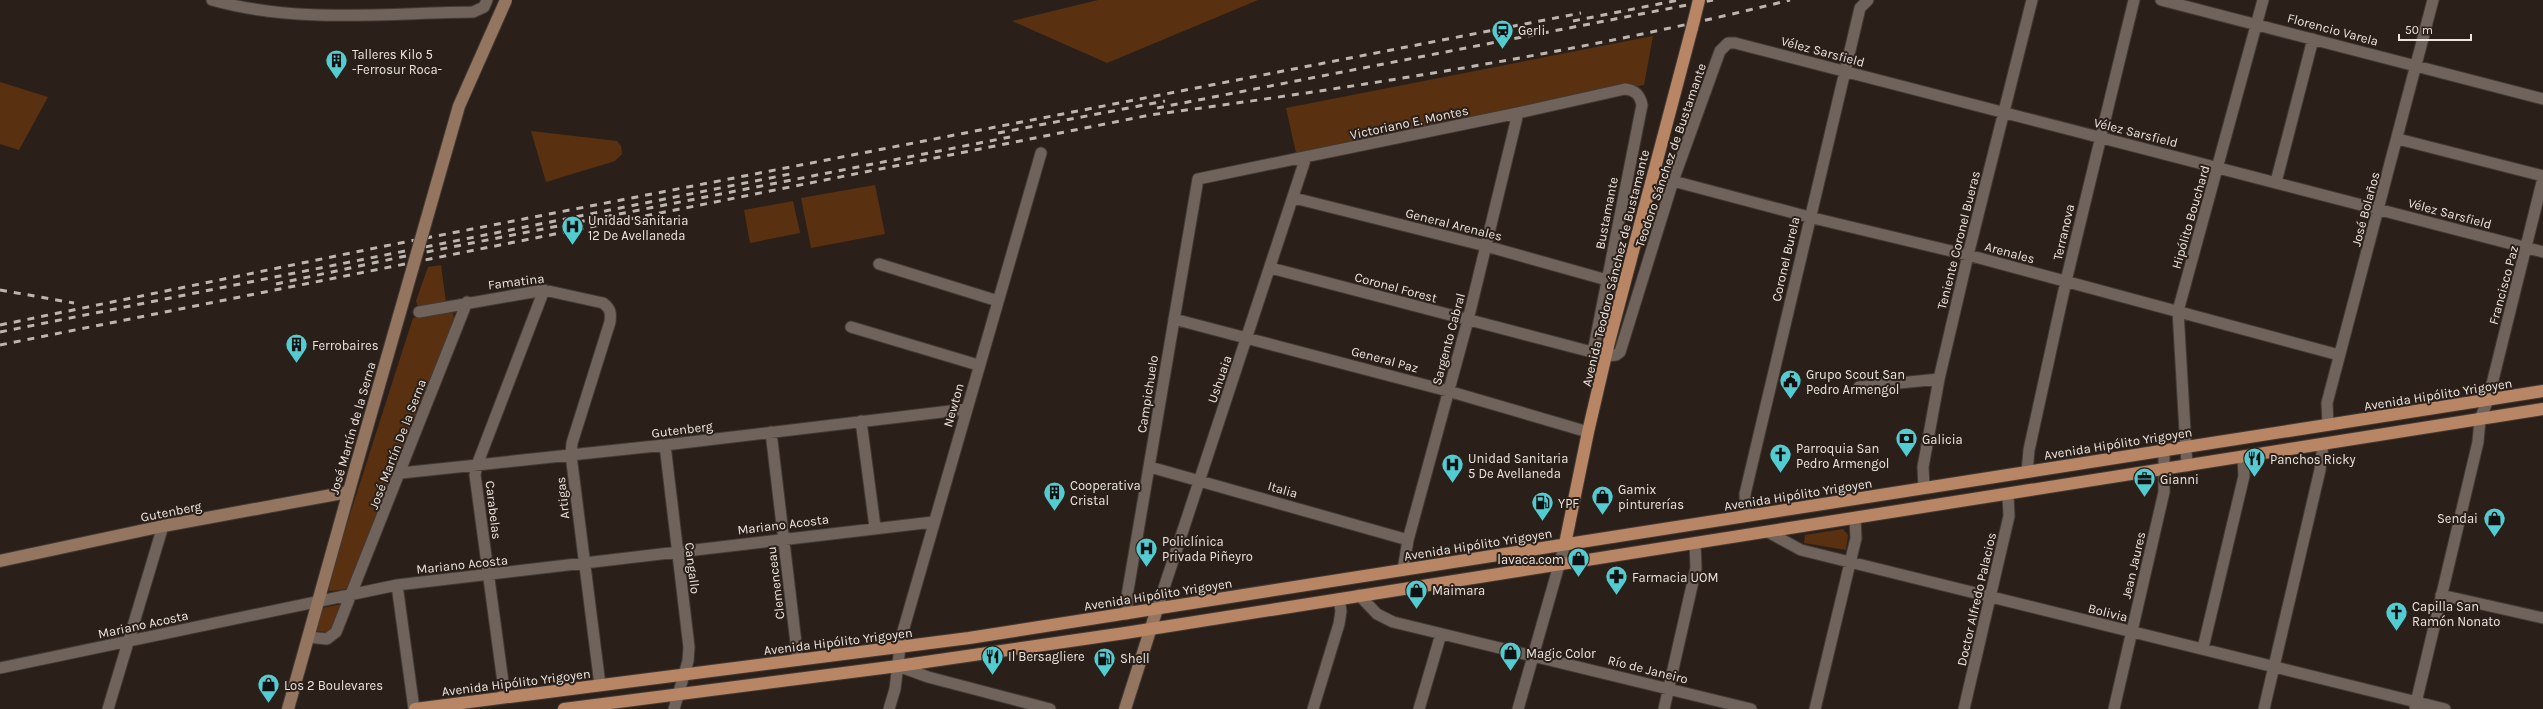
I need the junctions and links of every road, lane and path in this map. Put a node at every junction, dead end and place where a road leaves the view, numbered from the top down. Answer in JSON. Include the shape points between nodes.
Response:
{"nodes":[{"id":1,"x":212,"y":0,"type":"edge"},
{"id":2,"x":487,"y":0,"type":"edge"},
{"id":3,"x":506,"y":0,"type":"edge"},
{"id":4,"x":1699,"y":0,"type":"edge"},
{"id":5,"x":1868,"y":0,"type":"edge"},
{"id":6,"x":2032,"y":0,"type":"edge"},
{"id":7,"x":2134,"y":0,"type":"edge"},
{"id":8,"x":2161,"y":0,"type":"edge"},
{"id":9,"x":2263,"y":0,"type":"edge"},
{"id":10,"x":2433,"y":0,"type":"edge"},
{"id":11,"x":241,"y":4,"type":"edge"},
{"id":12,"x":2256,"y":24,"type":"junction"},
{"id":13,"x":2313,"y":39,"type":"junction"},
{"id":14,"x":1723,"y":46,"type":"joint"},
{"id":15,"x":2417,"y":66,"type":"junction"},
{"id":16,"x":1844,"y":71,"type":"junction"},
{"id":17,"x":1625,"y":89,"type":"joint"},
{"id":18,"x":2543,"y":99,"type":"edge"},
{"id":19,"x":2004,"y":113,"type":"junction"},
{"id":20,"x":1518,"y":114,"type":"junction"},
{"id":21,"x":2100,"y":137,"type":"junction"},
{"id":22,"x":2398,"y":139,"type":"junction"},
{"id":23,"x":1041,"y":153,"type":"dead end"},
{"id":24,"x":1306,"y":157,"type":"junction"},
{"id":25,"x":2218,"y":168,"type":"junction"},
{"id":26,"x":2543,"y":177,"type":"edge"},
{"id":27,"x":1198,"y":179,"type":"joint"},
{"id":28,"x":1673,"y":181,"type":"junction"},
{"id":29,"x":2276,"y":182,"type":"junction"},
{"id":30,"x":1294,"y":198,"type":"junction"},
{"id":31,"x":2380,"y":208,"type":"junction"},
{"id":32,"x":1809,"y":217,"type":"junction"},
{"id":33,"x":1486,"y":246,"type":"junction"},
{"id":34,"x":2527,"y":248,"type":"junction"},
{"id":35,"x":2543,"y":252,"type":"edge"},
{"id":36,"x":1968,"y":255,"type":"junction"},
{"id":37,"x":878,"y":264,"type":"dead end"},
{"id":38,"x":1271,"y":268,"type":"junction"},
{"id":39,"x":1607,"y":280,"type":"junction"},
{"id":40,"x":2066,"y":281,"type":"junction"},
{"id":41,"x":544,"y":290,"type":"junction"},
{"id":42,"x":998,"y":301,"type":"junction"},
{"id":43,"x":467,"y":302,"type":"junction"},
{"id":44,"x":419,"y":312,"type":"dead end"},
{"id":45,"x":2178,"y":312,"type":"junction"},
{"id":46,"x":611,"y":313,"type":"joint"},
{"id":47,"x":1174,"y":319,"type":"junction"},
{"id":48,"x":1468,"y":320,"type":"junction"},
{"id":49,"x":851,"y":327,"type":"dead end"},
{"id":50,"x":1248,"y":338,"type":"junction"},
{"id":51,"x":1593,"y":352,"type":"junction"},
{"id":52,"x":2339,"y":355,"type":"junction"},
{"id":53,"x":1608,"y":356,"type":"junction"},
{"id":54,"x":978,"y":365,"type":"junction"},
{"id":55,"x":1940,"y":379,"type":"junction"},
{"id":56,"x":1859,"y":387,"type":"dead end"},
{"id":57,"x":1448,"y":391,"type":"junction"},
{"id":58,"x":2543,"y":391,"type":"edge"},
{"id":59,"x":2488,"y":400,"type":"junction"},
{"id":60,"x":967,"y":408,"type":"junction"},
{"id":61,"x":2543,"y":409,"type":"edge"},
{"id":62,"x":2480,"y":419,"type":"junction"},
{"id":63,"x":861,"y":421,"type":"junction"},
{"id":64,"x":2328,"y":425,"type":"junction"},
{"id":65,"x":771,"y":432,"type":"junction"},
{"id":66,"x":1588,"y":432,"type":"junction"},
{"id":67,"x":665,"y":445,"type":"junction"},
{"id":68,"x":2323,"y":445,"type":"junction"},
{"id":69,"x":2186,"y":446,"type":"junction"},
{"id":70,"x":2164,"y":450,"type":"junction"},
{"id":71,"x":571,"y":455,"type":"junction"},
{"id":72,"x":2242,"y":458,"type":"junction"},
{"id":73,"x":477,"y":465,"type":"junction"},
{"id":74,"x":2187,"y":466,"type":"junction"},
{"id":75,"x":1150,"y":467,"type":"junction"},
{"id":76,"x":2165,"y":470,"type":"junction"},
{"id":77,"x":2027,"y":472,"type":"junction"},
{"id":78,"x":401,"y":473,"type":"junction"},
{"id":79,"x":1200,"y":480,"type":"junction"},
{"id":80,"x":1924,"y":488,"type":"junction"},
{"id":81,"x":348,"y":492,"type":"junction"},
{"id":82,"x":2008,"y":495,"type":"junction"},
{"id":83,"x":1746,"y":516,"type":"junction"},
{"id":84,"x":1855,"y":518,"type":"junction"},
{"id":85,"x":933,"y":522,"type":"junction"},
{"id":86,"x":163,"y":526,"type":"junction"},
{"id":87,"x":874,"y":527,"type":"junction"},
{"id":88,"x":1768,"y":532,"type":"junction"},
{"id":89,"x":783,"y":538,"type":"junction"},
{"id":90,"x":1408,"y":540,"type":"junction"},
{"id":91,"x":1695,"y":543,"type":"junction"},
{"id":92,"x":1565,"y":544,"type":"junction"},
{"id":93,"x":677,"y":552,"type":"junction"},
{"id":94,"x":0,"y":561,"type":"edge"},
{"id":95,"x":1851,"y":562,"type":"junction"},
{"id":96,"x":1561,"y":563,"type":"junction"},
{"id":97,"x":583,"y":564,"type":"junction"},
{"id":98,"x":1403,"y":570,"type":"junction"},
{"id":99,"x":488,"y":575,"type":"junction"},
{"id":100,"x":397,"y":585,"type":"junction"},
{"id":101,"x":352,"y":595,"type":"junction"},
{"id":102,"x":1359,"y":595,"type":"junction"},
{"id":103,"x":2441,"y":595,"type":"junction"},
{"id":104,"x":1991,"y":598,"type":"junction"},
{"id":105,"x":1339,"y":599,"type":"junction"},
{"id":106,"x":317,"y":602,"type":"junction"},
{"id":107,"x":1157,"y":609,"type":"junction"},
{"id":108,"x":1126,"y":614,"type":"junction"},
{"id":109,"x":2543,"y":618,"type":"edge"},
{"id":110,"x":1151,"y":629,"type":"junction"},
{"id":111,"x":2132,"y":632,"type":"junction"},
{"id":112,"x":1441,"y":634,"type":"junction"},
{"id":113,"x":308,"y":637,"type":"junction"},
{"id":114,"x":129,"y":642,"type":"junction"},
{"id":115,"x":900,"y":647,"type":"junction"},
{"id":116,"x":2202,"y":648,"type":"junction"},
{"id":117,"x":1534,"y":655,"type":"junction"},
{"id":118,"x":798,"y":660,"type":"junction"},
{"id":119,"x":898,"y":666,"type":"junction"},
{"id":120,"x":0,"y":668,"type":"edge"},
{"id":121,"x":2274,"y":668,"type":"junction"},
{"id":122,"x":684,"y":674,"type":"junction"},
{"id":123,"x":600,"y":685,"type":"junction"},
{"id":124,"x":1669,"y":689,"type":"junction"},
{"id":125,"x":679,"y":694,"type":"junction"},
{"id":126,"x":505,"y":697,"type":"junction"},
{"id":127,"x":2416,"y":705,"type":"edge"},
{"id":128,"x":108,"y":709,"type":"edge"},
{"id":129,"x":288,"y":709,"type":"edge"},
{"id":130,"x":415,"y":709,"type":"edge"},
{"id":131,"x":564,"y":709,"type":"edge"},
{"id":132,"x":674,"y":709,"type":"edge"},
{"id":133,"x":889,"y":709,"type":"edge"},
{"id":134,"x":1050,"y":709,"type":"edge"},
{"id":135,"x":1125,"y":709,"type":"edge"},
{"id":136,"x":1312,"y":709,"type":"edge"},
{"id":137,"x":1419,"y":709,"type":"edge"},
{"id":138,"x":1518,"y":709,"type":"edge"},
{"id":139,"x":1664,"y":709,"type":"edge"},
{"id":140,"x":1752,"y":709,"type":"edge"},
{"id":141,"x":1815,"y":709,"type":"edge"},
{"id":142,"x":1964,"y":709,"type":"edge"},
{"id":143,"x":2114,"y":709,"type":"edge"},
{"id":144,"x":2264,"y":709,"type":"edge"},
{"id":145,"x":2445,"y":709,"type":"edge"}],
"edges":[{"from":1,"to":11,"type":"street"},
{"from":2,"to":11,"type":"street","via":[[479,11],[294,15]]},
{"from":3,"to":81,"type":"street","name":"José Martín de la Serna","bridge":true,"via":[[459,106]]},
{"from":4,"to":53,"type":"main road","name":"Avenida Teodoro Sánchez de Bustamante","bridge":true,"via":[[1611,334]]},
{"from":5,"to":16,"type":"street","name":"Coronel Burela","via":[[1860,8]]},
{"from":6,"to":19,"type":"street","name":"Teniente Coronel Bueras"},
{"from":7,"to":21,"type":"street","name":"Terranova"},
{"from":8,"to":12,"type":"street","name":"Florencio Varela"},
{"from":9,"to":12,"type":"street","name":"Hipólito Bouchard"},
{"from":10,"to":15,"type":"street","name":"José Bolaños"},
{"from":12,"to":13,"type":"street","name":"Florencio Varela"},
{"from":12,"to":25,"type":"street","name":"Hipólito Bouchard"},
{"from":13,"to":15,"type":"street","name":"Florencio Varela"},
{"from":13,"to":29,"type":"street"},
{"from":14,"to":16,"type":"street","name":"Vélez Sarsfield","via":[[1735,42]]},
{"from":14,"to":28,"type":"street","name":"Teodoro Sánchez de Bustamante"},
{"from":15,"to":18,"type":"street","name":"Florencio Varela"},
{"from":15,"to":22,"type":"street","name":"José Bolaños"},
{"from":16,"to":19,"type":"street","name":"Vélez Sarsfield"},
{"from":16,"to":32,"type":"street","name":"Coronel Burela"},
{"from":17,"to":20,"type":"street","name":"Victoriano E. Montes"},
{"from":17,"to":39,"type":"street","name":"Bustamante","via":[[1637,93],[1642,105]]},
{"from":19,"to":21,"type":"street","name":"Vélez Sarsfield"},
{"from":19,"to":36,"type":"street","name":"Teniente Coronel Bueras"},
{"from":20,"to":24,"type":"street","name":"Victoriano E. Montes"},
{"from":20,"to":33,"type":"street","name":"Sargento Cabral"},
{"from":21,"to":25,"type":"street","name":"Vélez Sarsfield"},
{"from":21,"to":40,"type":"street","name":"Terranova"},
{"from":22,"to":26,"type":"street"},
{"from":22,"to":31,"type":"street","name":"José Bolaños"},
{"from":23,"to":42,"type":"street","name":"Newton"},
{"from":24,"to":27,"type":"street","name":"Victoriano E. Montes"},
{"from":24,"to":30,"type":"street","name":"Ushuaia"},
{"from":25,"to":29,"type":"street","name":"Vélez Sarsfield"},
{"from":25,"to":45,"type":"street","name":"Hipólito Bouchard"},
{"from":26,"to":34,"type":"street","name":"Francisco Paz"},
{"from":27,"to":47,"type":"street","name":"Campichuelo"},
{"from":28,"to":32,"type":"street","name":"Arenales"},
{"from":28,"to":53,"type":"street","name":"Teodoro Sánchez de Bustamante","via":[[1620,352]]},
{"from":29,"to":31,"type":"street","name":"Vélez Sarsfield"},
{"from":30,"to":33,"type":"street","name":"General Arenales"},
{"from":30,"to":38,"type":"street","name":"Ushuaia"},
{"from":31,"to":34,"type":"street","name":"Vélez Sarsfield"},
{"from":31,"to":52,"type":"street","name":"José Bolaños"},
{"from":32,"to":36,"type":"street","name":"Arenales"},
{"from":32,"to":83,"type":"street","name":"Coronel Burela","via":[[1745,494]]},
{"from":33,"to":39,"type":"street","name":"General Arenales"},
{"from":33,"to":48,"type":"street","name":"Sargento Cabral"},
{"from":34,"to":35,"type":"street","name":"Vélez Sarsfield"},
{"from":34,"to":59,"type":"street","name":"Francisco Paz"},
{"from":36,"to":40,"type":"street","name":"Arenales"},
{"from":36,"to":55,"type":"street","name":"Teniente Coronel Bueras"},
{"from":37,"to":42,"type":"street"},
{"from":38,"to":48,"type":"street","name":"Coronel Forest"},
{"from":38,"to":50,"type":"street","name":"Ushuaia"},
{"from":39,"to":51,"type":"street","name":"Bustamante"},
{"from":40,"to":45,"type":"street","name":"Arenales"},
{"from":40,"to":77,"type":"street","name":"Terranova","via":[[2029,450]]},
{"from":41,"to":43,"type":"street","name":"Famatina"},
{"from":41,"to":46,"type":"street","name":"Famatina","via":[[603,303],[609,307]]},
{"from":41,"to":73,"type":"street","name":"Carabelas"},
{"from":42,"to":54,"type":"street","name":"Newton"},
{"from":43,"to":44,"type":"street","name":"Famatina"},
{"from":43,"to":78,"type":"street","name":"José Martín De la Serna"},
{"from":45,"to":52,"type":"street","name":"Arenales"},
{"from":45,"to":69,"type":"street","name":"Hipólito Bouchard"},
{"from":46,"to":71,"type":"street","name":"Artigas"},
{"from":47,"to":50,"type":"street","name":"General Paz"},
{"from":47,"to":75,"type":"street","name":"Campichuelo"},
{"from":48,"to":51,"type":"street","name":"Coronel Forest"},
{"from":48,"to":57,"type":"street","name":"Sargento Cabral"},
{"from":49,"to":54,"type":"street"},
{"from":50,"to":57,"type":"street","name":"General Paz"},
{"from":50,"to":79,"type":"street","name":"Ushuaia"},
{"from":51,"to":53,"type":"street","name":"Coronel Forest"},
{"from":52,"to":64,"type":"street","name":"José Bolaños","via":[[2327,403]]},
{"from":53,"to":66,"type":"main road","name":"Avenida Teodoro Sánchez de Bustamante"},
{"from":54,"to":60,"type":"street","name":"Newton"},
{"from":55,"to":56,"type":"street"},
{"from":55,"to":80,"type":"street","name":"Teniente Coronel Bueras","via":[[1923,467]]},
{"from":57,"to":66,"type":"street","name":"General Paz"},
{"from":57,"to":90,"type":"street","name":"Sargento Cabral"},
{"from":58,"to":59,"type":"main road","name":"Avenida Hipólito Yrigoyen"},
{"from":59,"to":62,"type":"street","name":"Francisco Paz"},
{"from":59,"to":64,"type":"main road","name":"Avenida Hipólito Yrigoyen"},
{"from":60,"to":63,"type":"street","name":"Gutenberg"},
{"from":60,"to":85,"type":"street","name":"Newton"},
{"from":61,"to":62,"type":"main road"},
{"from":62,"to":68,"type":"main road"},
{"from":62,"to":103,"type":"street","name":"Francisco Paz","via":[[2478,442]]},
{"from":63,"to":65,"type":"street","name":"Gutenberg"},
{"from":63,"to":87,"type":"street"},
{"from":64,"to":69,"type":"main road","name":"Avenida Hipólito Yrigoyen"},
{"from":65,"to":67,"type":"street","name":"Gutenberg"},
{"from":65,"to":89,"type":"street","name":"Clemenceau"},
{"from":66,"to":92,"type":"main road","name":"Avenida Teodoro Sánchez de Bustamante"},
{"from":67,"to":71,"type":"street","name":"Gutenberg"},
{"from":67,"to":93,"type":"street","name":"Cangallo"},
{"from":68,"to":72,"type":"main road"},
{"from":68,"to":121,"type":"street","via":[[2320,470]]},
{"from":69,"to":70,"type":"main road","name":"Avenida Hipólito Yrigoyen"},
{"from":69,"to":74,"type":"street"},
{"from":70,"to":76,"type":"street","name":"Jean Jaures"},
{"from":70,"to":77,"type":"main road","name":"Avenida Hipólito Yrigoyen"},
{"from":71,"to":73,"type":"street","name":"Gutenberg"},
{"from":71,"to":97,"type":"street","name":"Artigas"},
{"from":72,"to":74,"type":"main road"},
{"from":72,"to":116,"type":"street","via":[[2244,476]]},
{"from":73,"to":78,"type":"street","name":"Gutenberg"},
{"from":73,"to":99,"type":"street","name":"Carabelas","via":[[475,475]]},
{"from":74,"to":76,"type":"main road"},
{"from":75,"to":79,"type":"street","name":"Italia"},
{"from":75,"to":108,"type":"street","name":"Campichuelo"},
{"from":76,"to":82,"type":"main road"},
{"from":76,"to":111,"type":"street","name":"Jean Jaures","via":[[2164,492]]},
{"from":77,"to":80,"type":"main road","name":"Avenida Hipólito Yrigoyen"},
{"from":78,"to":101,"type":"street","name":"José Martín De la Serna"},
{"from":79,"to":90,"type":"street","name":"Italia"},
{"from":79,"to":107,"type":"street","name":"Ushuaia"},
{"from":80,"to":83,"type":"main road","name":"Avenida Hipólito Yrigoyen"},
{"from":81,"to":86,"type":"street","name":"Gutenberg"},
{"from":81,"to":106,"type":"street","name":"José Martín de la Serna"},
{"from":82,"to":84,"type":"main road"},
{"from":82,"to":104,"type":"street","name":"Doctor Alfredo Palacios","via":[[2009,516]]},
{"from":83,"to":92,"type":"main road","name":"Avenida Hipólito Yrigoyen"},
{"from":84,"to":88,"type":"main road"},
{"from":84,"to":95,"type":"street","via":[[1856,538]]},
{"from":85,"to":87,"type":"street","name":"Mariano Acosta"},
{"from":85,"to":115,"type":"street","name":"Newton"},
{"from":86,"to":94,"type":"street","name":"Gutenberg"},
{"from":86,"to":114,"type":"street"},
{"from":87,"to":89,"type":"street","name":"Mariano Acosta"},
{"from":88,"to":91,"type":"main road"},
{"from":88,"to":95,"type":"street","name":"Bolivia","via":[[1802,550]]},
{"from":89,"to":93,"type":"street","name":"Mariano Acosta"},
{"from":89,"to":118,"type":"street","name":"Clemenceau"},
{"from":90,"to":98,"type":"street","name":"Sargento Cabral"},
{"from":91,"to":96,"type":"main road"},
{"from":91,"to":124,"type":"street","via":[[1696,568]]},
{"from":92,"to":96,"type":"street"},
{"from":92,"to":98,"type":"main road","name":"Avenida Hipólito Yrigoyen"},
{"from":93,"to":97,"type":"street","name":"Mariano Acosta"},
{"from":93,"to":122,"type":"street","name":"Cangallo","via":[[689,647]]},
{"from":95,"to":104,"type":"street","name":"Bolivia"},
{"from":95,"to":141,"type":"street"},
{"from":96,"to":102,"type":"main road"},
{"from":96,"to":117,"type":"street"},
{"from":97,"to":99,"type":"street","name":"Mariano Acosta"},
{"from":97,"to":123,"type":"street","name":"Artigas"},
{"from":98,"to":107,"type":"main road","name":"Avenida Hipólito Yrigoyen"},
{"from":99,"to":100,"type":"street","name":"Mariano Acosta"},
{"from":99,"to":126,"type":"street","name":"Carabelas"},
{"from":100,"to":101,"type":"street","name":"Mariano Acosta"},
{"from":100,"to":130,"type":"street"},
{"from":101,"to":106,"type":"street","name":"Mariano Acosta"},
{"from":101,"to":113,"type":"street","name":"José Martín De la Serna","via":[[332,637],[322,640]]},
{"from":102,"to":105,"type":"main road"},
{"from":102,"to":112,"type":"street","name":"Río de Janeiro","via":[[1377,614],[1393,622]]},
{"from":103,"to":109,"type":"street"},
{"from":103,"to":127,"type":"street","name":"Francisco Paz"},
{"from":104,"to":111,"type":"street","name":"Bolivia"},
{"from":104,"to":142,"type":"street","name":"Doctor Alfredo Palacios"},
{"from":105,"to":110,"type":"main road"},
{"from":105,"to":136,"type":"street","via":[[1339,624]]},
{"from":106,"to":113,"type":"street","name":"José Martín de la Serna"},
{"from":106,"to":114,"type":"street","name":"Mariano Acosta"},
{"from":107,"to":108,"type":"main road","name":"Avenida Hipólito Yrigoyen"},
{"from":107,"to":110,"type":"street"},
{"from":108,"to":115,"type":"main road","name":"Avenida Hipólito Yrigoyen"},
{"from":110,"to":119,"type":"main road"},
{"from":110,"to":135,"type":"street"},
{"from":111,"to":116,"type":"street","name":"Bolivia"},
{"from":111,"to":143,"type":"street","name":"Jean Jaures"},
{"from":112,"to":117,"type":"street","name":"Río de Janeiro"},
{"from":112,"to":137,"type":"street"},
{"from":113,"to":129,"type":"street","name":"José Martín de la Serna"},
{"from":114,"to":120,"type":"street","name":"Mariano Acosta"},
{"from":114,"to":128,"type":"street"},
{"from":115,"to":118,"type":"main road","name":"Avenida Hipólito Yrigoyen"},
{"from":115,"to":119,"type":"street","name":"Newton"},
{"from":116,"to":121,"type":"street","name":"Bolivia"},
{"from":117,"to":124,"type":"street","name":"Río de Janeiro"},
{"from":117,"to":138,"type":"street"},
{"from":118,"to":122,"type":"main road","name":"Avenida Hipólito Yrigoyen"},
{"from":119,"to":125,"type":"main road"},
{"from":119,"to":133,"type":"street","name":"Newton"},
{"from":119,"to":134,"type":"street","via":[[928,677]]},
{"from":121,"to":127,"type":"street","name":"Bolivia"},
{"from":121,"to":144,"type":"street"},
{"from":122,"to":123,"type":"main road","name":"Avenida Hipólito Yrigoyen"},
{"from":122,"to":125,"type":"street","name":"Cangallo"},
{"from":123,"to":126,"type":"main road","name":"Avenida Hipólito Yrigoyen"},
{"from":124,"to":139,"type":"street"},
{"from":124,"to":140,"type":"street","name":"Río de Janeiro"},
{"from":125,"to":131,"type":"main road"},
{"from":125,"to":132,"type":"street","name":"Cangallo"},
{"from":126,"to":130,"type":"main road","name":"Avenida Hipólito Yrigoyen"},
{"from":127,"to":145,"type":"street","name":"Bolivia"}]}
